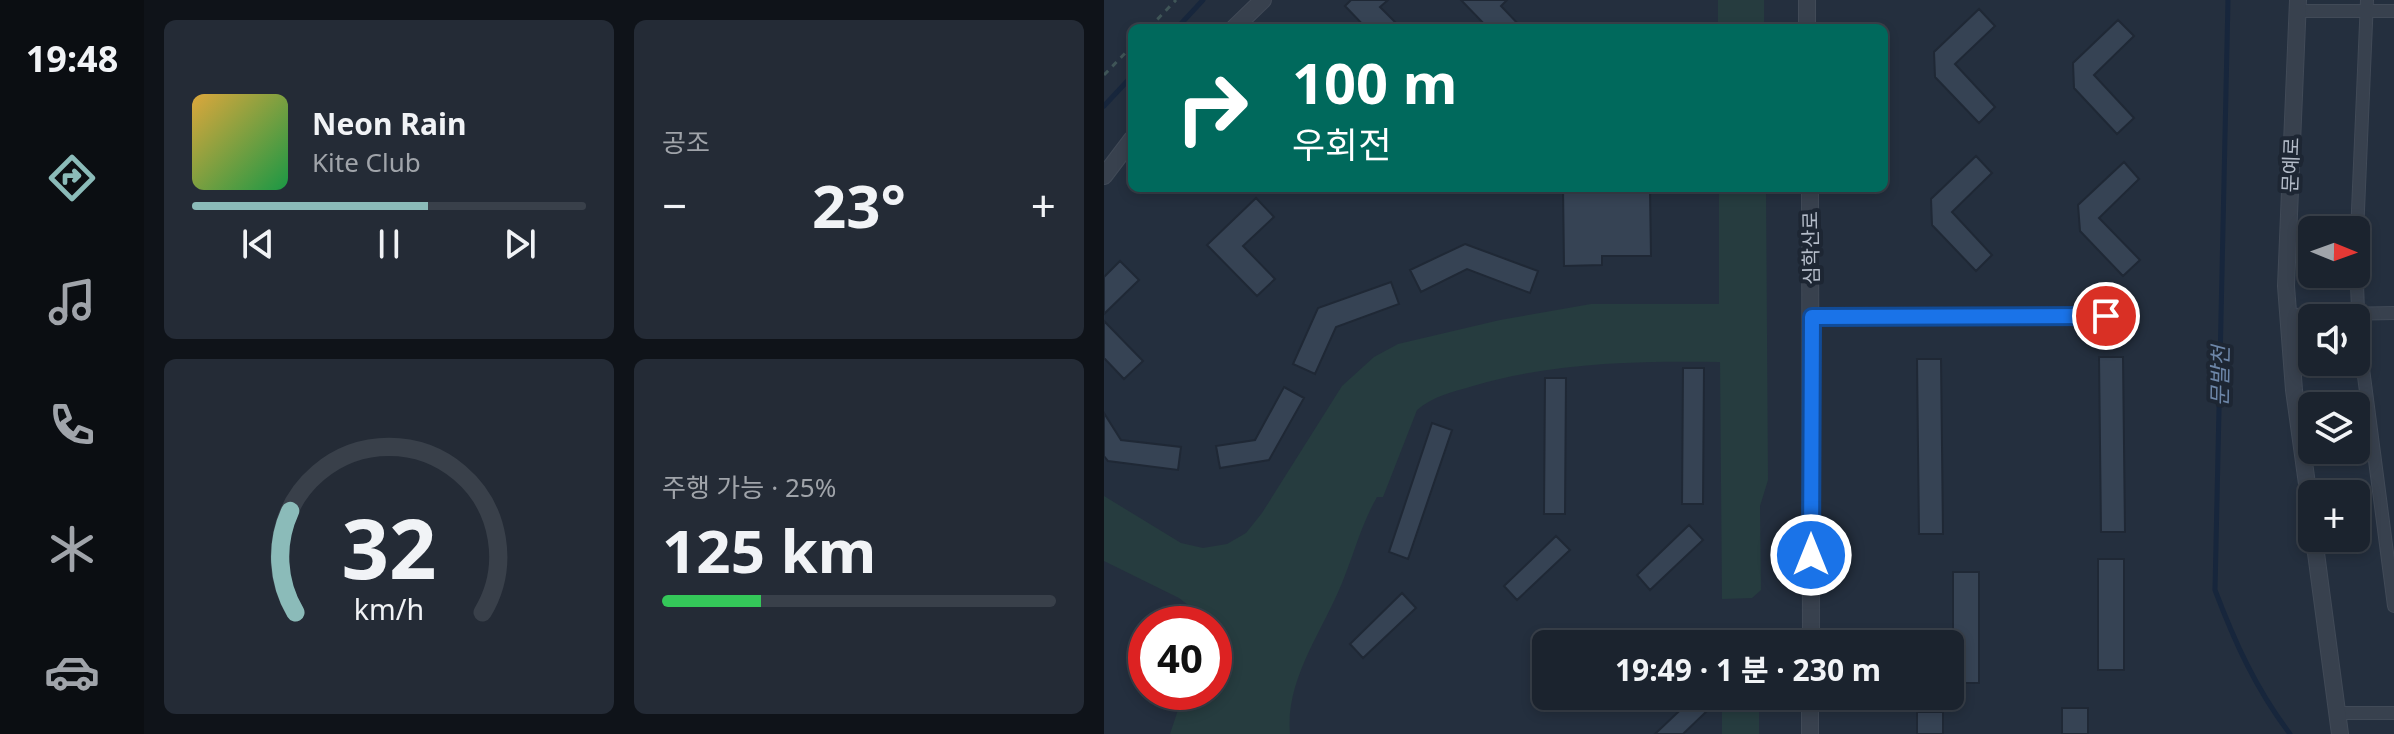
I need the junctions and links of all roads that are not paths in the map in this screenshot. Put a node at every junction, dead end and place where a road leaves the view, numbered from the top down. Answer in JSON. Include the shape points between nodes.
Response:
{"nodes":[{"id":1,"x":1263,"y":0,"type":"edge"},
{"id":2,"x":1807,"y":0,"type":"edge"},
{"id":3,"x":2298,"y":6,"type":"edge"},
{"id":4,"x":2367,"y":6,"type":"edge"},
{"id":5,"x":2394,"y":11,"type":"edge"},
{"id":6,"x":1238,"y":24,"type":"edge"},
{"id":7,"x":1807,"y":24,"type":"edge"},
{"id":8,"x":1128,"y":144,"type":"edge"},
{"id":9,"x":1104,"y":176,"type":"edge"},
{"id":10,"x":1810,"y":192,"type":"edge"},
{"id":11,"x":2358,"y":304,"type":"edge"},
{"id":12,"x":2394,"y":313,"type":"edge"},
{"id":13,"x":2370,"y":314,"type":"edge"},
{"id":14,"x":2289,"y":315,"type":"junction"},
{"id":15,"x":2298,"y":315,"type":"edge"},
{"id":16,"x":2106,"y":316,"type":"dead end"},
{"id":17,"x":1812,"y":317,"type":"junction"},
{"id":18,"x":2367,"y":376,"type":"edge"},
{"id":19,"x":2308,"y":480,"type":"edge"},
{"id":20,"x":2390,"y":547,"type":"edge"},
{"id":21,"x":2316,"y":552,"type":"edge"},
{"id":22,"x":2394,"y":606,"type":"edge"},
{"id":23,"x":1811,"y":630,"type":"edge"},
{"id":24,"x":1810,"y":710,"type":"edge"},
{"id":25,"x":2338,"y":713,"type":"junction"},
{"id":26,"x":2394,"y":713,"type":"edge"},
{"id":27,"x":1810,"y":734,"type":"edge"},
{"id":28,"x":2340,"y":734,"type":"edge"}],
"edges":[{"from":1,"to":6,"type":"street"},
{"from":2,"to":7,"type":"street"},
{"from":3,"to":4,"type":"street"},
{"from":3,"to":14,"type":"street","name":"문예로"},
{"from":4,"to":5,"type":"street"},
{"from":4,"to":11,"type":"street"},
{"from":8,"to":9,"type":"street"},
{"from":10,"to":17,"type":"street","name":"심학산로"},
{"from":12,"to":13,"type":"street"},
{"from":14,"to":15,"type":"street"},
{"from":14,"to":19,"type":"street","name":"문예로"},
{"from":16,"to":17,"type":"street"},
{"from":17,"to":23,"type":"street","name":"심학산로"},
{"from":18,"to":20,"type":"street"},
{"from":20,"to":22,"type":"street"},
{"from":21,"to":25,"type":"street"},
{"from":24,"to":27,"type":"street"},
{"from":25,"to":26,"type":"street"},
{"from":25,"to":28,"type":"street"}]}
